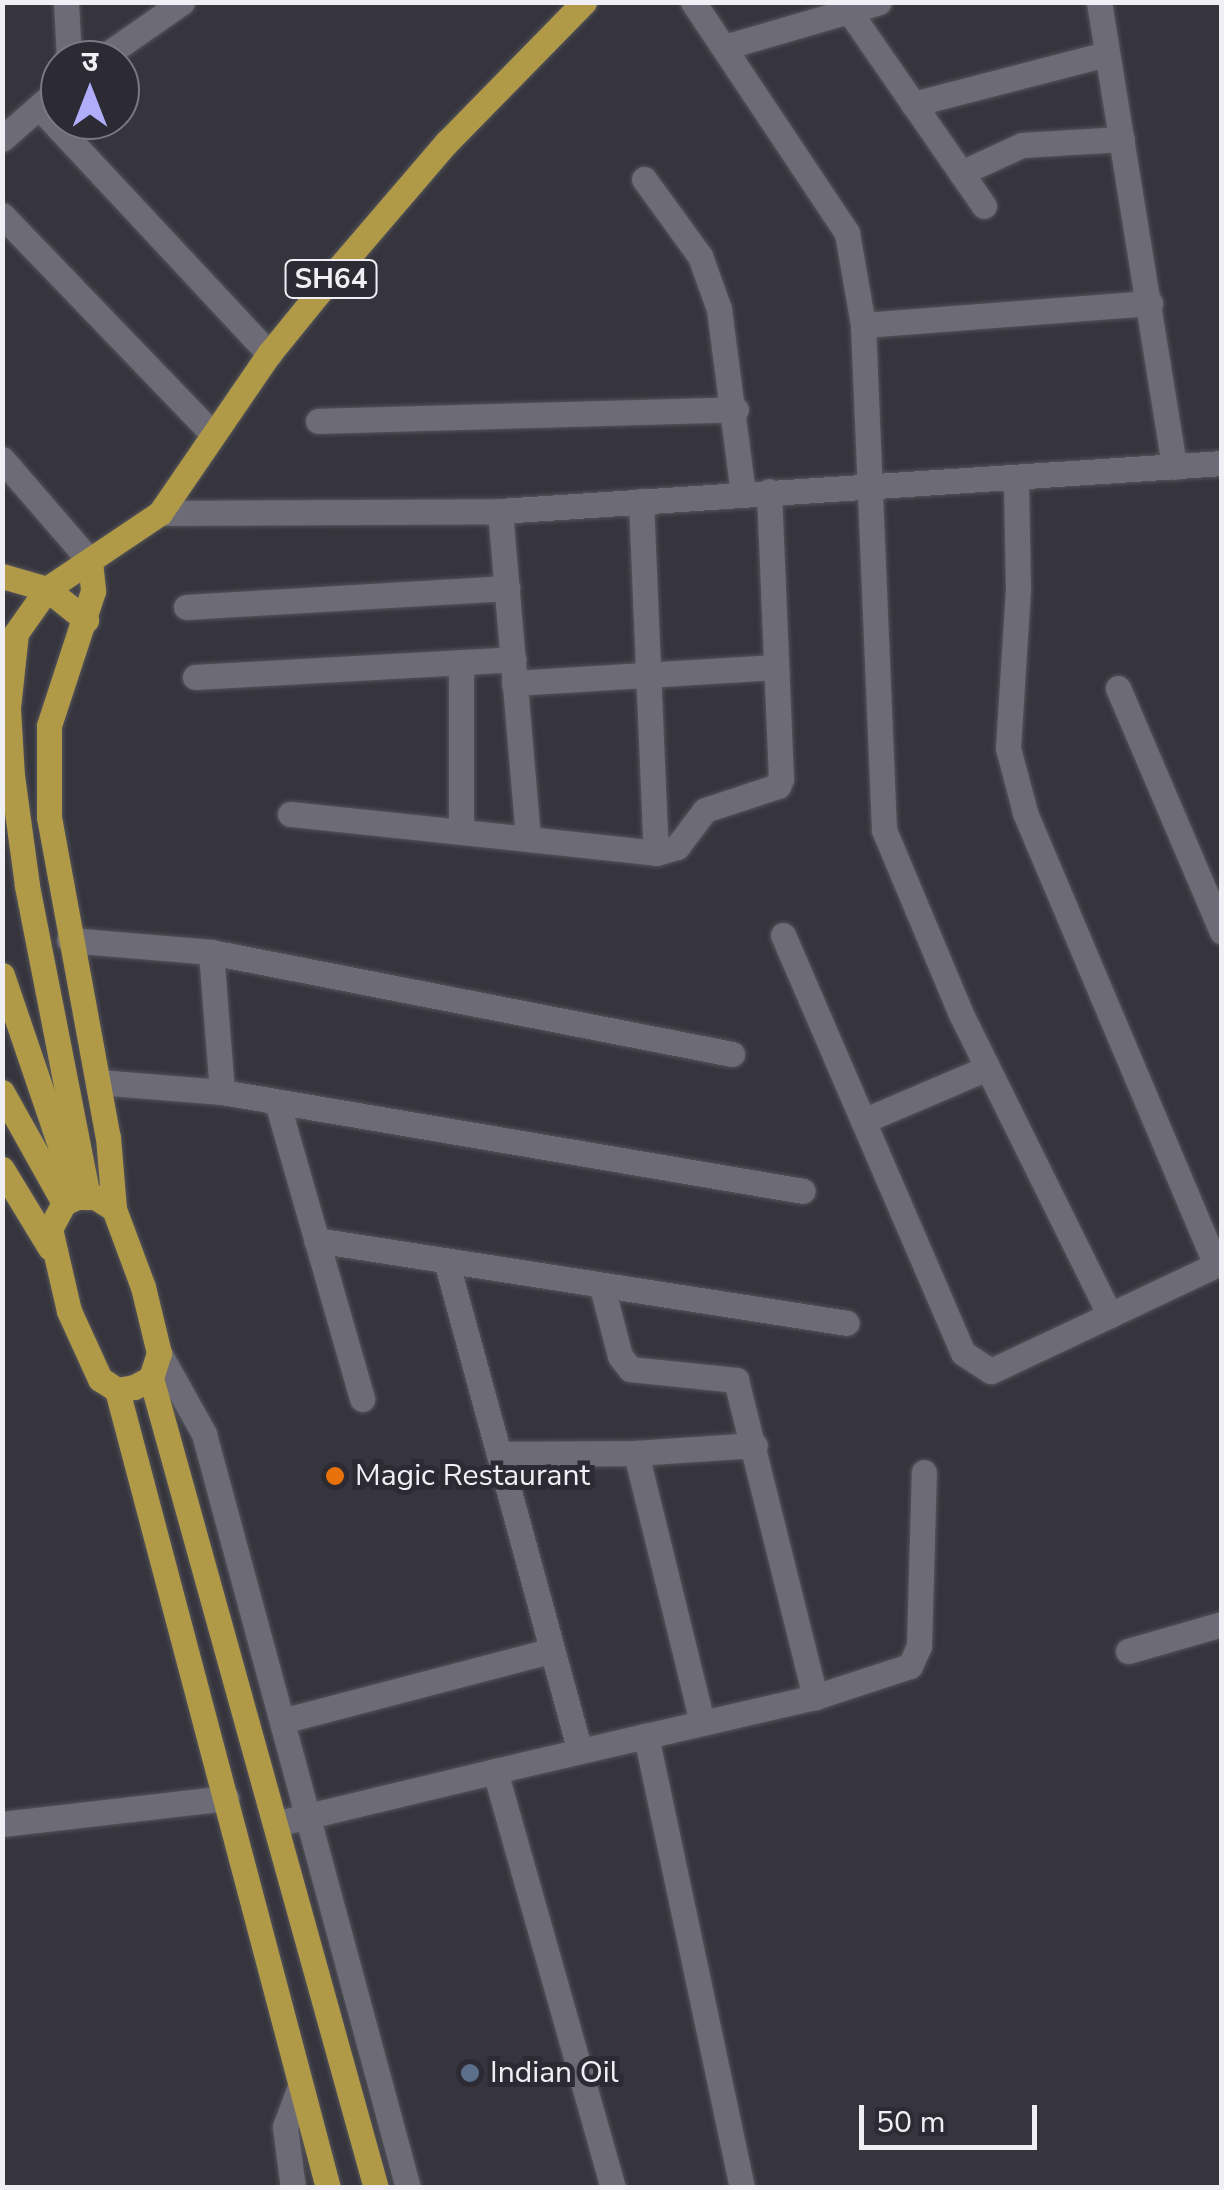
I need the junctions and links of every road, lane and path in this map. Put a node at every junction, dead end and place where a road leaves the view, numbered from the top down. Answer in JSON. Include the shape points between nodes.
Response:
{"nodes":[{"id":1,"x":66,"y":2,"type":"edge"},
{"id":2,"x":182,"y":2,"type":"edge"},
{"id":3,"x":584,"y":2,"type":"edge"},
{"id":4,"x":693,"y":2,"type":"edge"},
{"id":5,"x":879,"y":2,"type":"edge"},
{"id":6,"x":1099,"y":2,"type":"edge"},
{"id":7,"x":849,"y":11,"type":"junction"},
{"id":8,"x":68,"y":40,"type":"edge"},
{"id":9,"x":128,"y":40,"type":"edge"},
{"id":10,"x":728,"y":46,"type":"junction"},
{"id":11,"x":1107,"y":54,"type":"junction"},
{"id":12,"x":913,"y":104,"type":"junction"},
{"id":13,"x":39,"y":107,"type":"joint"},
{"id":14,"x":2,"y":139,"type":"edge"},
{"id":15,"x":1122,"y":139,"type":"junction"},
{"id":16,"x":961,"y":173,"type":"junction"},
{"id":17,"x":644,"y":180,"type":"dead end"},
{"id":18,"x":984,"y":206,"type":"dead end"},
{"id":19,"x":2,"y":215,"type":"edge"},
{"id":20,"x":1150,"y":303,"type":"junction"},
{"id":21,"x":863,"y":325,"type":"junction"},
{"id":22,"x":270,"y":354,"type":"junction"},
{"id":23,"x":736,"y":409,"type":"junction"},
{"id":24,"x":318,"y":420,"type":"dead end"},
{"id":25,"x":212,"y":433,"type":"junction"},
{"id":26,"x":2,"y":459,"type":"edge"},
{"id":27,"x":1222,"y":463,"type":"edge"},
{"id":28,"x":1174,"y":468,"type":"junction"},
{"id":29,"x":1016,"y":480,"type":"junction"},
{"id":30,"x":871,"y":490,"type":"junction"},
{"id":31,"x":769,"y":491,"type":"junction"},
{"id":32,"x":743,"y":493,"type":"junction"},
{"id":33,"x":641,"y":500,"type":"junction"},
{"id":34,"x":500,"y":511,"type":"junction"},
{"id":35,"x":160,"y":513,"type":"junction"},
{"id":36,"x":90,"y":561,"type":"junction"},
{"id":37,"x":2,"y":576,"type":"edge"},
{"id":38,"x":46,"y":588,"type":"junction"},
{"id":39,"x":507,"y":588,"type":"junction"},
{"id":40,"x":186,"y":607,"type":"dead end"},
{"id":41,"x":86,"y":620,"type":"junction"},
{"id":42,"x":460,"y":662,"type":"junction"},
{"id":43,"x":776,"y":667,"type":"junction"},
{"id":44,"x":514,"y":671,"type":"junction"},
{"id":45,"x":651,"y":674,"type":"junction"},
{"id":46,"x":195,"y":677,"type":"dead end"},
{"id":47,"x":1118,"y":688,"type":"dead end"},
{"id":48,"x":290,"y":814,"type":"dead end"},
{"id":49,"x":461,"y":832,"type":"junction"},
{"id":50,"x":528,"y":838,"type":"junction"},
{"id":51,"x":656,"y":853,"type":"junction"},
{"id":52,"x":1222,"y":932,"type":"edge"},
{"id":53,"x":783,"y":935,"type":"dead end"},
{"id":54,"x":69,"y":940,"type":"junction"},
{"id":55,"x":210,"y":952,"type":"junction"},
{"id":56,"x":2,"y":975,"type":"edge"},
{"id":57,"x":732,"y":1054,"type":"dead end"},
{"id":58,"x":987,"y":1068,"type":"junction"},
{"id":59,"x":98,"y":1082,"type":"junction"},
{"id":60,"x":2,"y":1092,"type":"edge"},
{"id":61,"x":222,"y":1092,"type":"junction"},
{"id":62,"x":278,"y":1102,"type":"junction"},
{"id":63,"x":863,"y":1121,"type":"junction"},
{"id":64,"x":2,"y":1169,"type":"edge"},
{"id":65,"x":804,"y":1191,"type":"dead end"},
{"id":66,"x":76,"y":1199,"type":"junction"},
{"id":67,"x":114,"y":1210,"type":"junction"},
{"id":68,"x":316,"y":1240,"type":"junction"},
{"id":69,"x":52,"y":1253,"type":"junction"},
{"id":70,"x":447,"y":1264,"type":"junction"},
{"id":71,"x":1219,"y":1264,"type":"edge"},
{"id":72,"x":602,"y":1287,"type":"junction"},
{"id":73,"x":1110,"y":1314,"type":"junction"},
{"id":74,"x":847,"y":1323,"type":"dead end"},
{"id":75,"x":155,"y":1365,"type":"junction"},
{"id":76,"x":117,"y":1390,"type":"junction"},
{"id":77,"x":362,"y":1399,"type":"dead end"},
{"id":78,"x":755,"y":1446,"type":"junction"},
{"id":79,"x":636,"y":1453,"type":"junction"},
{"id":80,"x":499,"y":1454,"type":"junction"},
{"id":81,"x":924,"y":1472,"type":"dead end"},
{"id":82,"x":1222,"y":1624,"type":"edge"},
{"id":83,"x":552,"y":1650,"type":"junction"},
{"id":84,"x":1128,"y":1650,"type":"dead end"},
{"id":85,"x":815,"y":1698,"type":"junction"},
{"id":86,"x":286,"y":1720,"type":"junction"},
{"id":87,"x":702,"y":1722,"type":"junction"},
{"id":88,"x":646,"y":1736,"type":"junction"},
{"id":89,"x":579,"y":1748,"type":"junction"},
{"id":90,"x":494,"y":1771,"type":"junction"},
{"id":91,"x":226,"y":1798,"type":"junction"},
{"id":92,"x":309,"y":1814,"type":"junction"},
{"id":93,"x":2,"y":1824,"type":"edge"},
{"id":94,"x":275,"y":1824,"type":"junction"},
{"id":95,"x":299,"y":2088,"type":"junction"},
{"id":96,"x":294,"y":2188,"type":"edge"},
{"id":97,"x":328,"y":2188,"type":"edge"},
{"id":98,"x":376,"y":2188,"type":"edge"},
{"id":99,"x":408,"y":2188,"type":"edge"},
{"id":100,"x":613,"y":2188,"type":"edge"},
{"id":101,"x":742,"y":2188,"type":"edge"}],
"edges":[{"from":1,"to":8,"type":"street"},
{"from":2,"to":9,"type":"street"},
{"from":3,"to":22,"type":"main road","number":"SH64","via":[[447,142]]},
{"from":4,"to":10,"type":"street"},
{"from":5,"to":7,"type":"street"},
{"from":6,"to":11,"type":"street"},
{"from":7,"to":10,"type":"street"},
{"from":7,"to":12,"type":"street"},
{"from":10,"to":21,"type":"street","via":[[847,232]]},
{"from":11,"to":12,"type":"street"},
{"from":11,"to":15,"type":"street"},
{"from":12,"to":16,"type":"street"},
{"from":13,"to":14,"type":"street"},
{"from":13,"to":22,"type":"street"},
{"from":15,"to":16,"type":"street","via":[[1022,145]]},
{"from":15,"to":20,"type":"street"},
{"from":16,"to":18,"type":"street"},
{"from":17,"to":23,"type":"street","via":[[700,256],[718,309]]},
{"from":19,"to":25,"type":"street"},
{"from":20,"to":21,"type":"street"},
{"from":20,"to":28,"type":"street"},
{"from":21,"to":30,"type":"street"},
{"from":22,"to":25,"type":"main road","number":"SH64"},
{"from":23,"to":24,"type":"street"},
{"from":23,"to":32,"type":"street"},
{"from":25,"to":35,"type":"main road","number":"SH64"},
{"from":26,"to":36,"type":"street"},
{"from":27,"to":28,"type":"street"},
{"from":28,"to":29,"type":"street"},
{"from":29,"to":30,"type":"street"},
{"from":29,"to":71,"type":"street","via":[[1018,588],[1008,748],[1020,796]]},
{"from":30,"to":31,"type":"street"},
{"from":30,"to":58,"type":"street","via":[[884,830]]},
{"from":31,"to":32,"type":"street"},
{"from":31,"to":43,"type":"street"},
{"from":32,"to":33,"type":"street"},
{"from":33,"to":34,"type":"street"},
{"from":33,"to":45,"type":"street"},
{"from":34,"to":35,"type":"street"},
{"from":34,"to":39,"type":"street"},
{"from":35,"to":36,"type":"main road","number":"SH64"},
{"from":36,"to":38,"type":"main road","number":"SH64"},
{"from":36,"to":41,"type":"main road","via":[[93,591]]},
{"from":37,"to":38,"type":"main road"},
{"from":38,"to":41,"type":"main road"},
{"from":38,"to":66,"type":"main road","number":"SH64","via":[[16,634],[8,708],[27,886]]},
{"from":39,"to":40,"type":"street"},
{"from":39,"to":44,"type":"street"},
{"from":41,"to":54,"type":"main road","via":[[49,726],[49,817]]},
{"from":42,"to":44,"type":"street"},
{"from":42,"to":46,"type":"street"},
{"from":42,"to":49,"type":"street"},
{"from":43,"to":45,"type":"street"},
{"from":43,"to":51,"type":"street","via":[[778,786],[705,810],[677,847]]},
{"from":44,"to":45,"type":"street"},
{"from":44,"to":50,"type":"street"},
{"from":45,"to":51,"type":"street"},
{"from":47,"to":52,"type":"street"},
{"from":48,"to":49,"type":"street"},
{"from":49,"to":50,"type":"street"},
{"from":50,"to":51,"type":"street"},
{"from":53,"to":63,"type":"street"},
{"from":54,"to":55,"type":"street"},
{"from":54,"to":59,"type":"main road"},
{"from":55,"to":57,"type":"street"},
{"from":55,"to":61,"type":"street"},
{"from":56,"to":66,"type":"main road"},
{"from":58,"to":63,"type":"street"},
{"from":58,"to":73,"type":"street"},
{"from":59,"to":61,"type":"street"},
{"from":59,"to":67,"type":"main road"},
{"from":60,"to":66,"type":"main road"},
{"from":61,"to":62,"type":"street"},
{"from":62,"to":65,"type":"street"},
{"from":62,"to":68,"type":"street"},
{"from":63,"to":73,"type":"street","via":[[963,1353],[978,1368],[990,1371]]},
{"from":64,"to":69,"type":"main road"},
{"from":66,"to":67,"type":"main road"},
{"from":66,"to":69,"type":"main road","via":[[50,1229]]},
{"from":67,"to":75,"type":"main road"},
{"from":68,"to":70,"type":"street"},
{"from":68,"to":77,"type":"street"},
{"from":69,"to":76,"type":"main road","via":[[88,1359]]},
{"from":70,"to":72,"type":"street"},
{"from":70,"to":80,"type":"street"},
{"from":71,"to":73,"type":"street"},
{"from":72,"to":74,"type":"street"},
{"from":72,"to":78,"type":"street","via":[[620,1356],[630,1369],[732,1376]]},
{"from":75,"to":76,"type":"main road"},
{"from":75,"to":86,"type":"street","via":[[204,1434]]},
{"from":75,"to":94,"type":"main road"},
{"from":76,"to":91,"type":"main road"},
{"from":78,"to":79,"type":"street"},
{"from":78,"to":85,"type":"street"},
{"from":79,"to":80,"type":"street"},
{"from":79,"to":87,"type":"street"},
{"from":80,"to":83,"type":"street"},
{"from":81,"to":85,"type":"street","via":[[920,1646],[910,1666],[893,1677]]},
{"from":82,"to":84,"type":"street"},
{"from":83,"to":86,"type":"street"},
{"from":83,"to":89,"type":"street"},
{"from":85,"to":87,"type":"street"},
{"from":86,"to":92,"type":"street"},
{"from":87,"to":88,"type":"street"},
{"from":88,"to":89,"type":"street"},
{"from":88,"to":101,"type":"street"},
{"from":89,"to":90,"type":"street"},
{"from":90,"to":92,"type":"street"},
{"from":90,"to":100,"type":"street"},
{"from":91,"to":93,"type":"street"},
{"from":91,"to":95,"type":"main road"},
{"from":92,"to":94,"type":"street"},
{"from":92,"to":99,"type":"street"},
{"from":94,"to":98,"type":"main road"},
{"from":95,"to":96,"type":"street","via":[[285,2127]]},
{"from":95,"to":97,"type":"main road"}]}
